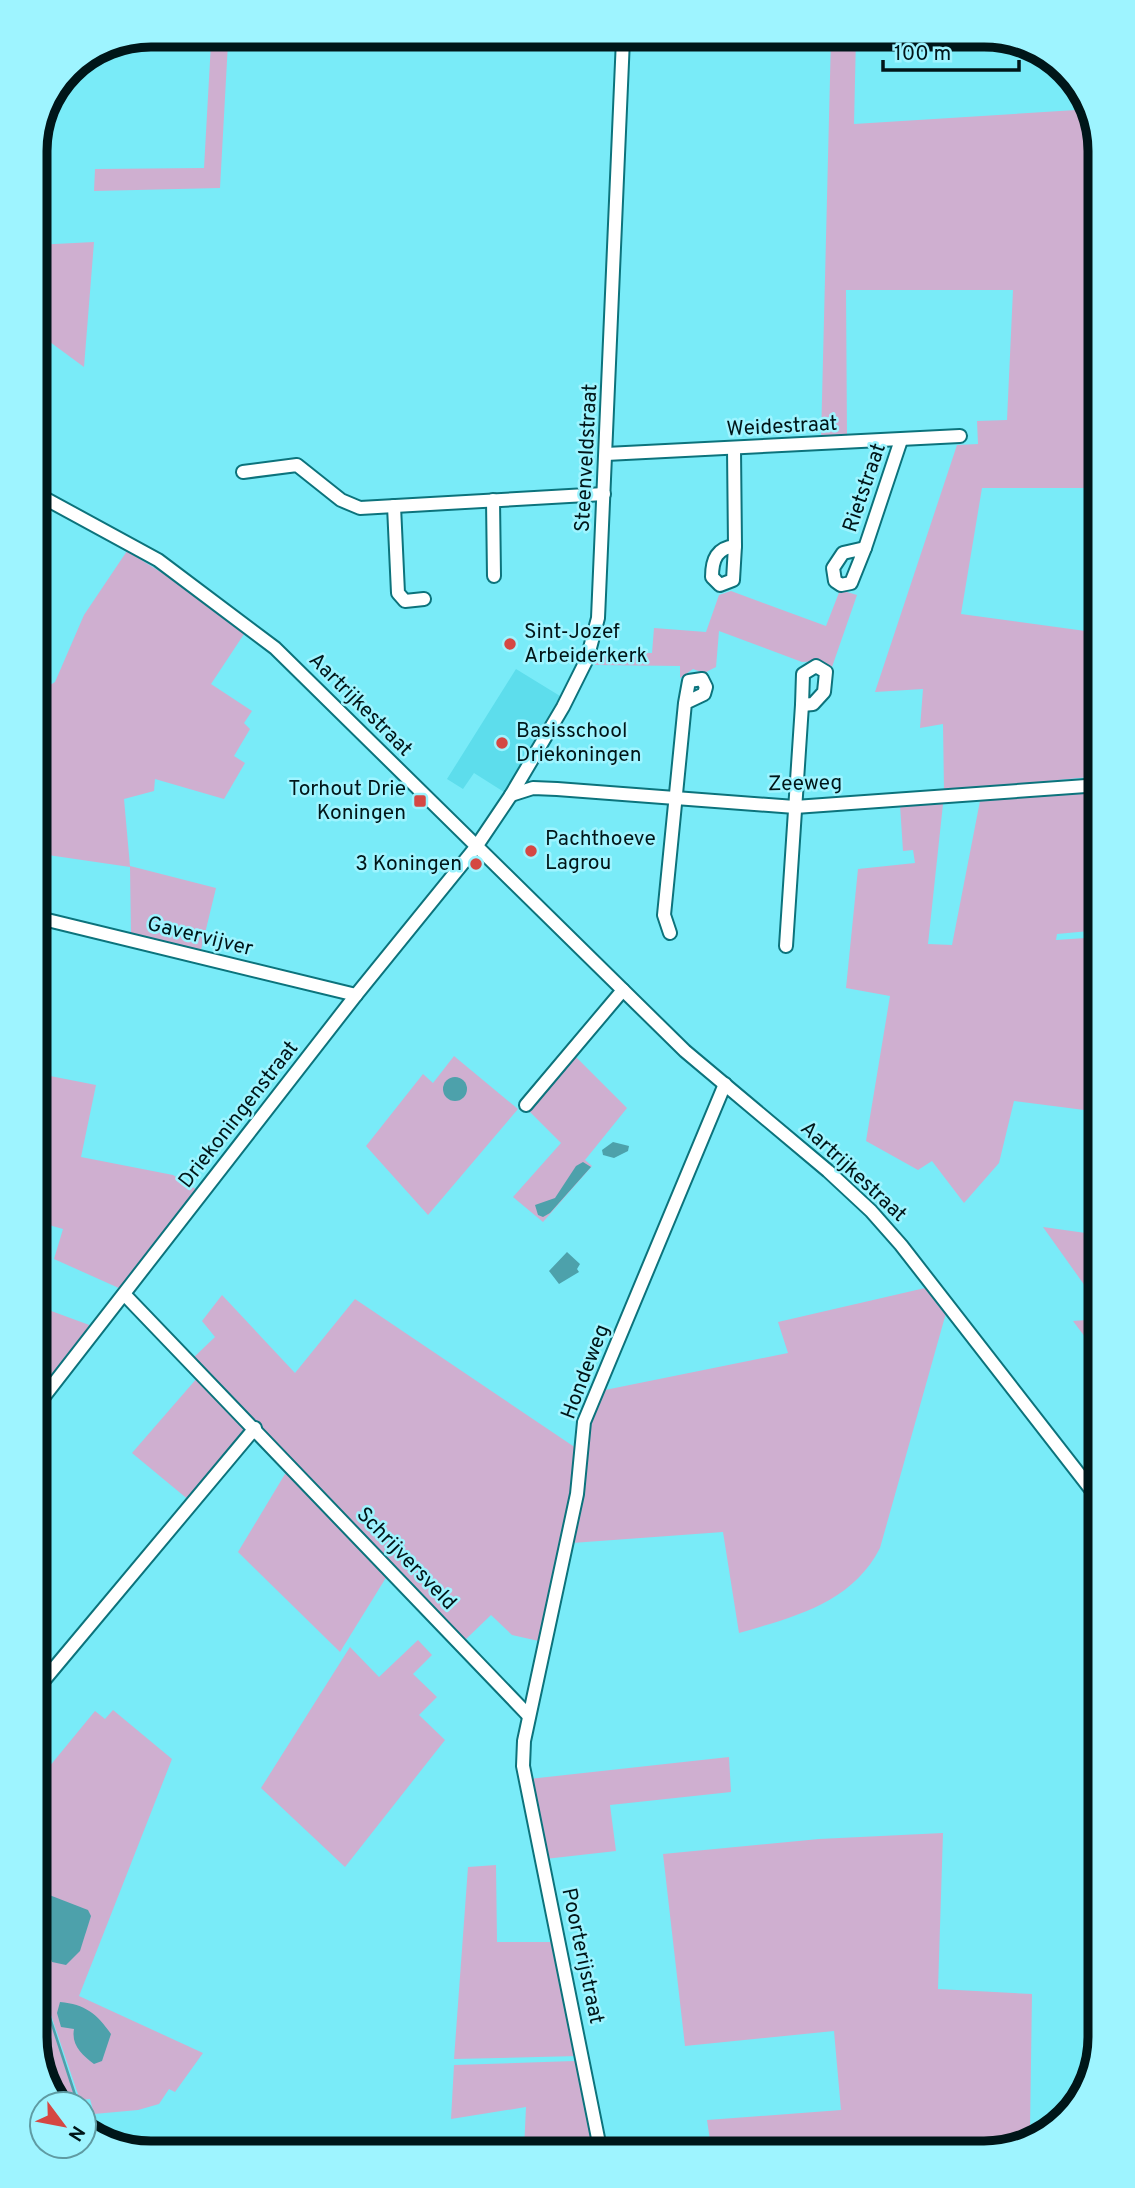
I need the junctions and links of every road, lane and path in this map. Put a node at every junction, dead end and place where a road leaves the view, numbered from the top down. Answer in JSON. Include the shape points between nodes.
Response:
{"nodes":[{"id":1,"x":623,"y":47,"type":"edge"},
{"id":2,"x":960,"y":436,"type":"dead end"},
{"id":3,"x":901,"y":440,"type":"junction"},
{"id":4,"x":734,"y":449,"type":"junction"},
{"id":5,"x":606,"y":454,"type":"junction"},
{"id":6,"x":243,"y":472,"type":"dead end"},
{"id":7,"x":604,"y":494,"type":"junction"},
{"id":8,"x":47,"y":499,"type":"edge"},
{"id":9,"x":493,"y":500,"type":"junction"},
{"id":10,"x":394,"y":506,"type":"junction"},
{"id":11,"x":735,"y":546,"type":"dead end"},
{"id":12,"x":865,"y":548,"type":"dead end"},
{"id":13,"x":494,"y":576,"type":"dead end"},
{"id":14,"x":424,"y":599,"type":"dead end"},
{"id":15,"x":685,"y":703,"type":"dead end"},
{"id":16,"x":802,"y":705,"type":"dead end"},
{"id":17,"x":1088,"y":786,"type":"edge"},
{"id":18,"x":512,"y":795,"type":"junction"},
{"id":19,"x":676,"y":798,"type":"junction"},
{"id":20,"x":795,"y":807,"type":"junction"},
{"id":21,"x":476,"y":847,"type":"junction"},
{"id":22,"x":47,"y":921,"type":"edge"},
{"id":23,"x":670,"y":933,"type":"dead end"},
{"id":24,"x":786,"y":946,"type":"dead end"},
{"id":25,"x":623,"y":990,"type":"junction"},
{"id":26,"x":356,"y":995,"type":"junction"},
{"id":27,"x":725,"y":1084,"type":"junction"},
{"id":28,"x":526,"y":1105,"type":"dead end"},
{"id":29,"x":124,"y":1294,"type":"junction"},
{"id":30,"x":47,"y":1393,"type":"edge"},
{"id":31,"x":255,"y":1428,"type":"junction"},
{"id":32,"x":1088,"y":1486,"type":"edge"},
{"id":33,"x":47,"y":1677,"type":"edge"},
{"id":34,"x":529,"y":1716,"type":"junction"},
{"id":35,"x":524,"y":1772,"type":"joint"},
{"id":36,"x":599,"y":2141,"type":"edge"}],
"edges":[{"from":1,"to":5,"type":"street","name":"Steenveldstraat"},
{"from":2,"to":3,"type":"street","name":"Weidestraat"},
{"from":3,"to":4,"type":"street","name":"Weidestraat"},
{"from":3,"to":12,"type":"street","name":"Rietstraat"},
{"from":4,"to":5,"type":"street","name":"Weidestraat"},
{"from":4,"to":11,"type":"street"},
{"from":5,"to":7,"type":"street","name":"Steenveldstraat"},
{"from":6,"to":10,"type":"street","via":[[297,465],[341,500],[360,508]]},
{"from":7,"to":9,"type":"street"},
{"from":7,"to":18,"type":"street","name":"Steenveldstraat","via":[[598,618],[590,650]]},
{"from":8,"to":21,"type":"street","name":"Aartrijkestraat","via":[[158,560],[245,623]]},
{"from":9,"to":10,"type":"street"},
{"from":9,"to":13,"type":"street"},
{"from":10,"to":14,"type":"street","via":[[398,593],[405,601]]},
{"from":15,"to":19,"type":"street"},
{"from":16,"to":20,"type":"street"},
{"from":17,"to":20,"type":"street","name":"Zeeweg"},
{"from":18,"to":19,"type":"street","name":"Zeeweg","via":[[533,788]]},
{"from":18,"to":21,"type":"street","name":"Steenveldstraat"},
{"from":19,"to":20,"type":"street","name":"Zeeweg"},
{"from":19,"to":23,"type":"street","via":[[664,915]]},
{"from":20,"to":24,"type":"street"},
{"from":21,"to":25,"type":"street","name":"Aartrijkestraat"},
{"from":21,"to":26,"type":"street","name":"Driekoningenstraat"},
{"from":22,"to":26,"type":"street","name":"Gavervijver"},
{"from":25,"to":27,"type":"street","name":"Aartrijkestraat"},
{"from":25,"to":28,"type":"street"},
{"from":26,"to":29,"type":"street","name":"Driekoningenstraat"},
{"from":27,"to":32,"type":"street","name":"Aartrijkestraat","via":[[871,1211]]},
{"from":27,"to":34,"type":"street","name":"Hondeweg","via":[[584,1422],[577,1494]]},
{"from":29,"to":30,"type":"street","name":"Driekoningenstraat"},
{"from":29,"to":31,"type":"street","name":"Schrijversveld"},
{"from":31,"to":33,"type":"street"},
{"from":31,"to":34,"type":"street","name":"Schrijversveld"},
{"from":34,"to":35,"type":"street","name":"Hondeweg"},
{"from":35,"to":36,"type":"street","name":"Poorterijstraat"}]}
